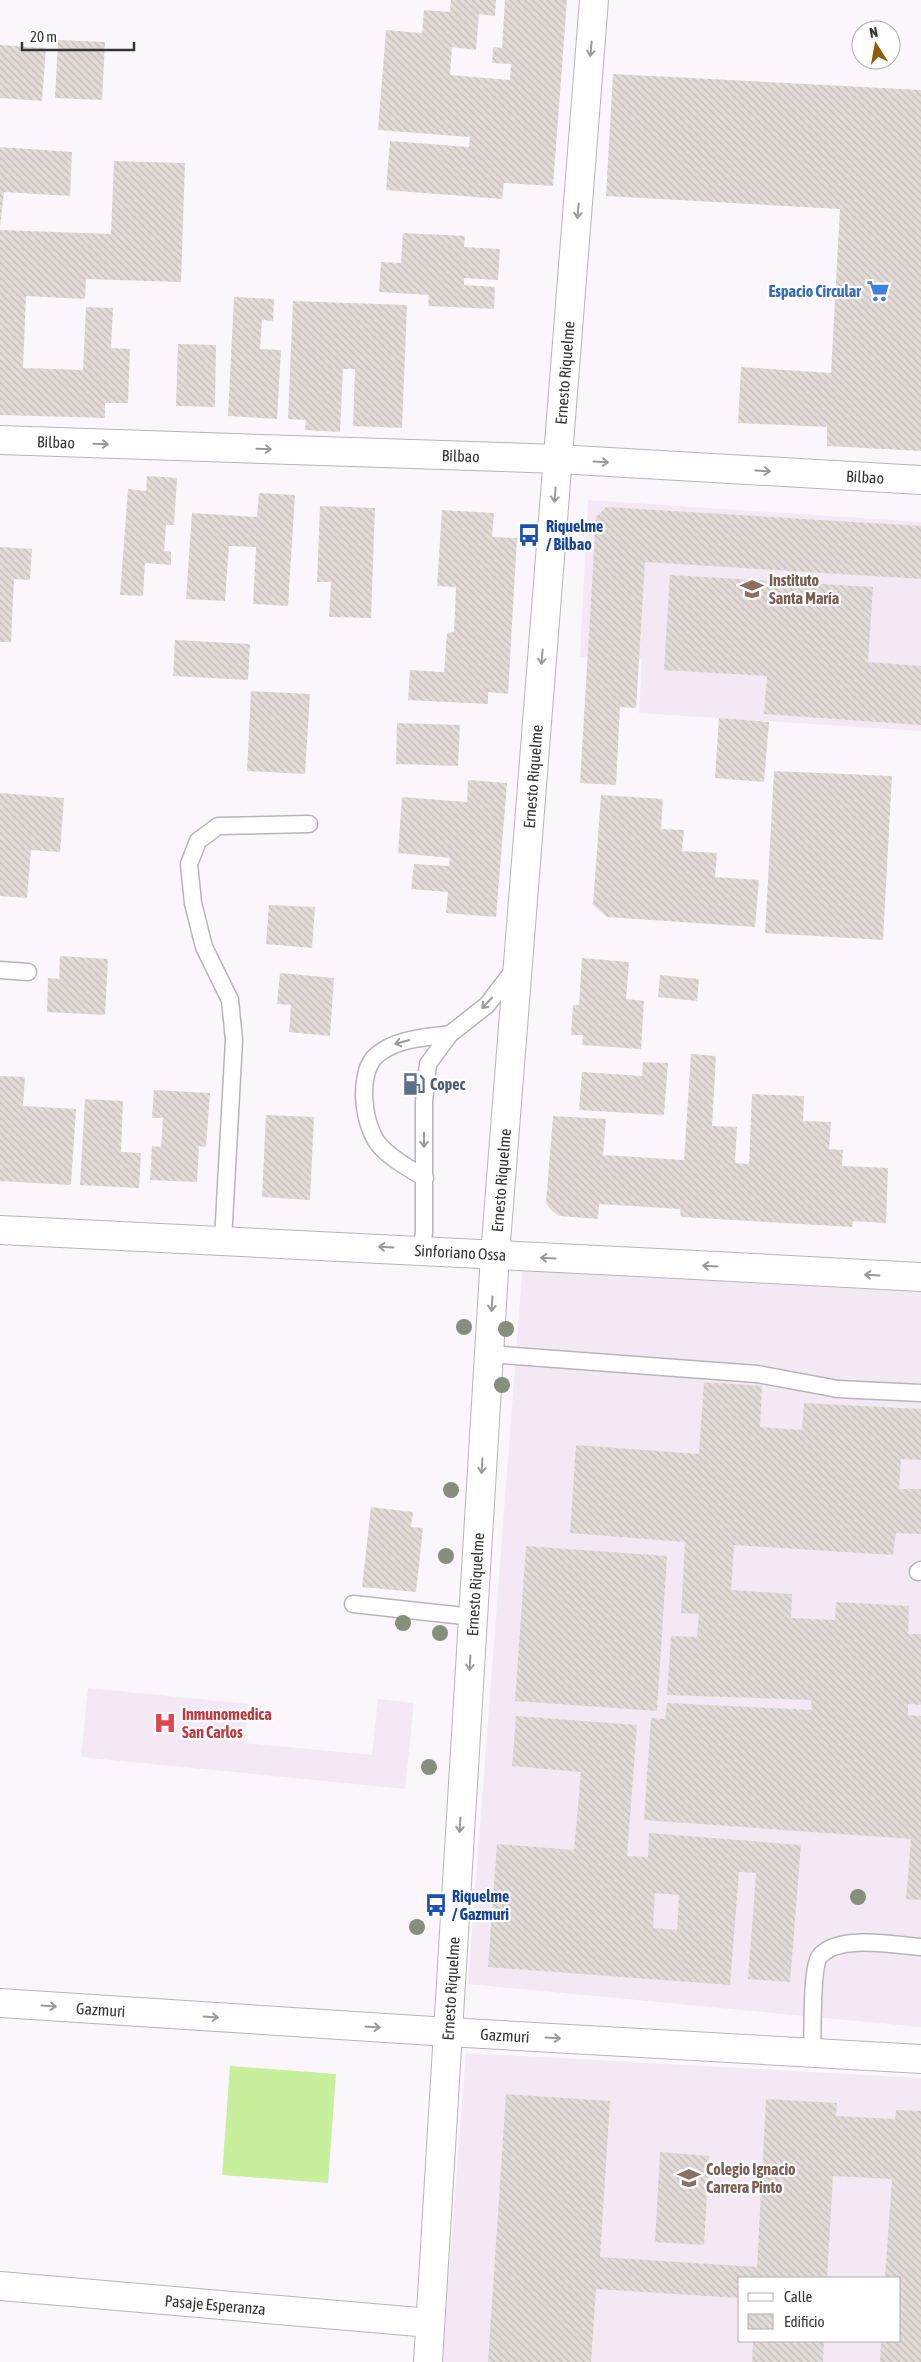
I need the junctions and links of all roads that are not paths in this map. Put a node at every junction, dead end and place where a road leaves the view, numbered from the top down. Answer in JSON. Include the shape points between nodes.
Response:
{"nodes":[{"id":1,"x":594,"y":0,"type":"edge"},
{"id":2,"x":0,"y":440,"type":"edge"},
{"id":3,"x":558,"y":459,"type":"junction"},
{"id":4,"x":921,"y":480,"type":"edge"},
{"id":5,"x":309,"y":824,"type":"dead end"},
{"id":6,"x":518,"y":965,"type":"junction"},
{"id":7,"x":0,"y":970,"type":"edge"},
{"id":8,"x":28,"y":972,"type":"dead end"},
{"id":9,"x":450,"y":1034,"type":"junction"},
{"id":10,"x":425,"y":1178,"type":"junction"},
{"id":11,"x":0,"y":1230,"type":"edge"},
{"id":12,"x":223,"y":1240,"type":"junction"},
{"id":13,"x":421,"y":1249,"type":"junction"},
{"id":14,"x":495,"y":1255,"type":"junction"},
{"id":15,"x":921,"y":1278,"type":"edge"},
{"id":16,"x":489,"y":1354,"type":"junction"},
{"id":17,"x":921,"y":1393,"type":"edge"},
{"id":18,"x":354,"y":1604,"type":"dead end"},
{"id":19,"x":473,"y":1618,"type":"junction"},
{"id":20,"x":921,"y":1947,"type":"edge"},
{"id":21,"x":0,"y":2003,"type":"edge"},
{"id":22,"x":448,"y":2032,"type":"junction"},
{"id":23,"x":812,"y":2052,"type":"junction"},
{"id":24,"x":921,"y":2059,"type":"edge"},
{"id":25,"x":0,"y":2286,"type":"edge"},
{"id":26,"x":430,"y":2323,"type":"junction"},
{"id":27,"x":428,"y":2362,"type":"edge"}],
"edges":[{"from":1,"to":3,"type":"street","name":"Ernesto Riquelme","one_way":true},
{"from":2,"to":3,"type":"street","name":"Bilbao","one_way":true},
{"from":3,"to":4,"type":"street","name":"Bilbao","one_way":true},
{"from":3,"to":6,"type":"street","name":"Ernesto Riquelme","one_way":true},
{"from":5,"to":12,"type":"lane","via":[[218,826],[198,841],[189,864],[193,903],[204,947],[230,1000],[234,1040]]},
{"from":6,"to":9,"type":"lane","one_way":true,"via":[[487,1005]]},
{"from":6,"to":14,"type":"street","name":"Ernesto Riquelme"},
{"from":7,"to":8,"type":"lane"},
{"from":9,"to":10,"type":"lane","one_way":true,"via":[[428,1064],[424,1100]]},
{"from":9,"to":10,"type":"lane","one_way":true,"via":[[399,1041],[376,1056],[364,1076],[366,1121],[379,1146]]},
{"from":10,"to":13,"type":"lane"},
{"from":11,"to":12,"type":"street","name":"Sinforiano Ossa"},
{"from":13,"to":12,"type":"street","name":"Sinforiano Ossa","one_way":true},
{"from":13,"to":14,"type":"street","name":"Sinforiano Ossa"},
{"from":15,"to":14,"type":"street","name":"Sinforiano Ossa","one_way":true},
{"from":14,"to":16,"type":"street","name":"Ernesto Riquelme","one_way":true},
{"from":16,"to":17,"type":"lane","via":[[757,1374],[838,1389]]},
{"from":16,"to":19,"type":"street","name":"Ernesto Riquelme","one_way":true},
{"from":18,"to":19,"type":"lane"},
{"from":19,"to":22,"type":"street","name":"Ernesto Riquelme","one_way":true},
{"from":20,"to":23,"type":"lane","via":[[848,1943],[832,1947],[819,1957],[815,1973]]},
{"from":21,"to":22,"type":"street","name":"Gazmuri","one_way":true},
{"from":22,"to":23,"type":"street","name":"Gazmuri","one_way":true},
{"from":22,"to":26,"type":"street","name":"Ernesto Riquelme"},
{"from":23,"to":24,"type":"street","name":"Gazmuri"},
{"from":25,"to":26,"type":"street","name":"Pasaje Esperanza"},
{"from":26,"to":27,"type":"street","name":"Ernesto Riquelme"}]}
